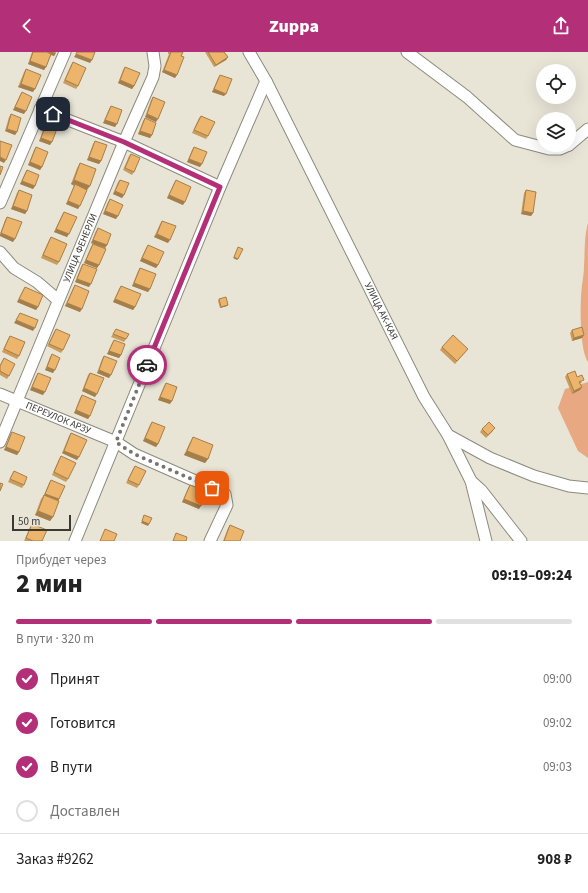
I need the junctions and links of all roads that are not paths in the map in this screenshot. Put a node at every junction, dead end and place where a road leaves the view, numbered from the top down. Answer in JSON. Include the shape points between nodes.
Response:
{"nodes":[{"id":1,"x":65,"y":52,"type":"edge"},
{"id":2,"x":153,"y":52,"type":"edge"},
{"id":3,"x":249,"y":52,"type":"edge"},
{"id":4,"x":407,"y":52,"type":"edge"},
{"id":5,"x":266,"y":81,"type":"junction"},
{"id":6,"x":40,"y":109,"type":"junction"},
{"id":7,"x":588,"y":129,"type":"edge"},
{"id":8,"x":576,"y":139,"type":"edge"},
{"id":9,"x":124,"y":142,"type":"junction"},
{"id":10,"x":536,"y":145,"type":"edge"},
{"id":11,"x":220,"y":187,"type":"junction"},
{"id":12,"x":0,"y":203,"type":"edge"},
{"id":13,"x":0,"y":252,"type":"edge"},
{"id":14,"x":58,"y":300,"type":"junction"},
{"id":15,"x":0,"y":394,"type":"edge"},
{"id":16,"x":18,"y":402,"type":"junction"},
{"id":17,"x":448,"y":435,"type":"junction"},
{"id":18,"x":0,"y":442,"type":"edge"},
{"id":19,"x":116,"y":442,"type":"junction"},
{"id":20,"x":471,"y":481,"type":"junction"},
{"id":21,"x":588,"y":488,"type":"edge"},
{"id":22,"x":75,"y":541,"type":"edge"},
{"id":23,"x":210,"y":541,"type":"edge"},
{"id":24,"x":486,"y":541,"type":"edge"},
{"id":25,"x":521,"y":541,"type":"edge"}],
"edges":[{"from":1,"to":6,"type":"street"},
{"from":2,"to":9,"type":"street","name":"УЛИЦА ФЕНЕРЛИ","via":[[155,66],[152,78]]},
{"from":3,"to":5,"type":"street","name":"УЛИЦА АК-КАЯ"},
{"from":4,"to":10,"type":"street","via":[[467,97],[516,140]]},
{"from":5,"to":11,"type":"street"},
{"from":5,"to":17,"type":"street","name":"УЛИЦА АК-КАЯ","via":[[424,397]]},
{"from":6,"to":9,"type":"street"},
{"from":6,"to":12,"type":"street"},
{"from":7,"to":8,"type":"street"},
{"from":9,"to":11,"type":"street"},
{"from":9,"to":14,"type":"street","name":"УЛИЦА ФЕНЕРЛИ"},
{"from":11,"to":19,"type":"street"},
{"from":13,"to":14,"type":"street","via":[[14,268],[37,282]]},
{"from":14,"to":16,"type":"street","name":"УЛИЦА ФЕНЕРЛИ"},
{"from":15,"to":16,"type":"street","name":"ПЕРЕУЛОК АРЗУ"},
{"from":16,"to":18,"type":"street","name":"УЛИЦА ФЕНЕРЛИ"},
{"from":16,"to":19,"type":"street","name":"ПЕРЕУЛОК АРЗУ"},
{"from":17,"to":20,"type":"street"},
{"from":17,"to":21,"type":"street","name":"УЛИЦА АК-КАЯ","via":[[490,458],[534,476],[569,486]]},
{"from":19,"to":22,"type":"street"},
{"from":19,"to":23,"type":"street","name":"ПЕРЕУЛОК АРЗУ","via":[[134,454],[225,494],[227,505]]},
{"from":20,"to":24,"type":"street"},
{"from":20,"to":25,"type":"street"}]}
